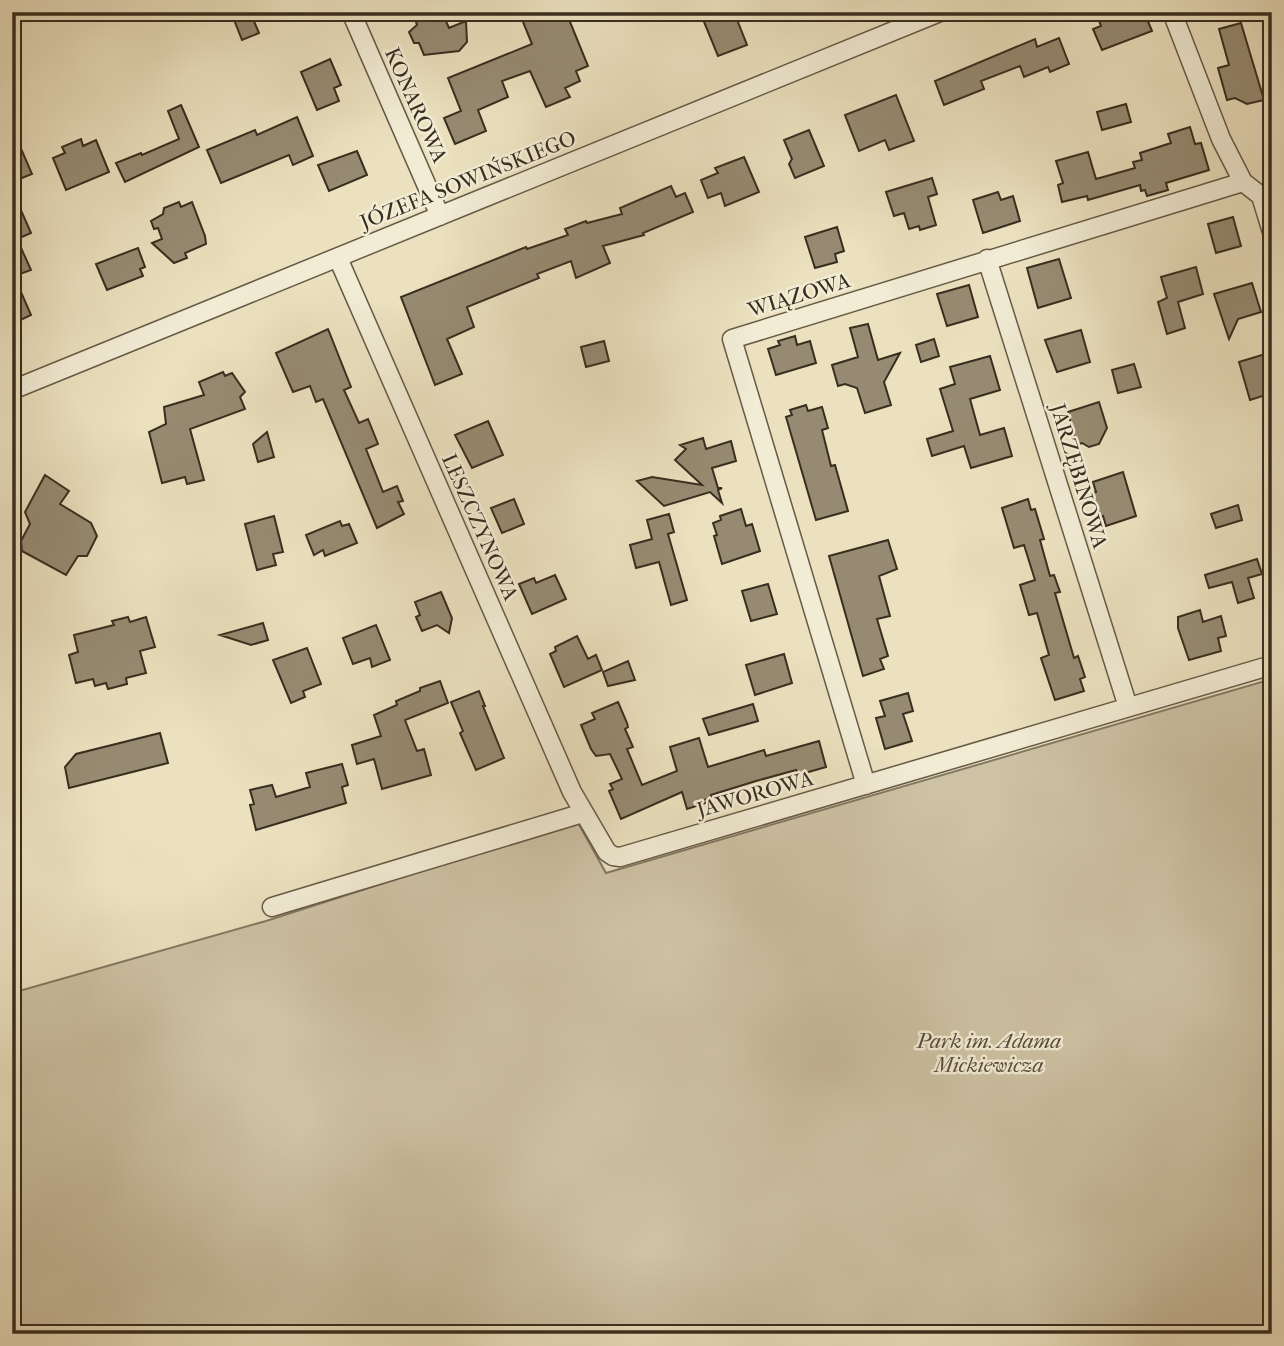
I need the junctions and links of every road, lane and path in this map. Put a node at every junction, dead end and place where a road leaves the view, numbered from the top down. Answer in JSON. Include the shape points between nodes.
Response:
{"nodes":[{"id":1,"x":351,"y":12,"type":"edge"},
{"id":2,"x":940,"y":12,"type":"edge"},
{"id":3,"x":1172,"y":12,"type":"edge"},
{"id":4,"x":1243,"y":182,"type":"junction"},
{"id":5,"x":440,"y":216,"type":"junction"},
{"id":6,"x":1272,"y":232,"type":"edge"},
{"id":7,"x":338,"y":258,"type":"junction"},
{"id":8,"x":987,"y":259,"type":"junction"},
{"id":9,"x":12,"y":390,"type":"edge"},
{"id":10,"x":1272,"y":665,"type":"edge"},
{"id":11,"x":1128,"y":707,"type":"junction"},
{"id":12,"x":866,"y":785,"type":"junction"},
{"id":13,"x":583,"y":813,"type":"junction"},
{"id":14,"x":272,"y":907,"type":"dead end"}],
"edges":[{"from":1,"to":5,"type":"street","name":"KONAROWA"},
{"from":2,"to":5,"type":"street","name":"JÓZEFA SOWIŃSKIEGO"},
{"from":3,"to":4,"type":"street","via":[[1221,139]]},
{"from":4,"to":6,"type":"street","via":[[1261,197]]},
{"from":4,"to":8,"type":"street","name":"WIĄZOWA"},
{"from":5,"to":7,"type":"street","name":"JÓZEFA SOWIŃSKIEGO"},
{"from":7,"to":9,"type":"street","name":"JÓZEFA SOWIŃSKIEGO"},
{"from":7,"to":13,"type":"street","name":"LESZCZYNOWA"},
{"from":8,"to":11,"type":"street","name":"JARZĘBINOWA"},
{"from":8,"to":12,"type":"street","name":"WIĄZOWA","via":[[733,340]]},
{"from":10,"to":11,"type":"street","name":"JAWOROWA"},
{"from":11,"to":12,"type":"street","name":"JAWOROWA"},
{"from":12,"to":13,"type":"street","name":"JAWOROWA","via":[[620,857],[607,852]]},
{"from":13,"to":14,"type":"street"}]}
